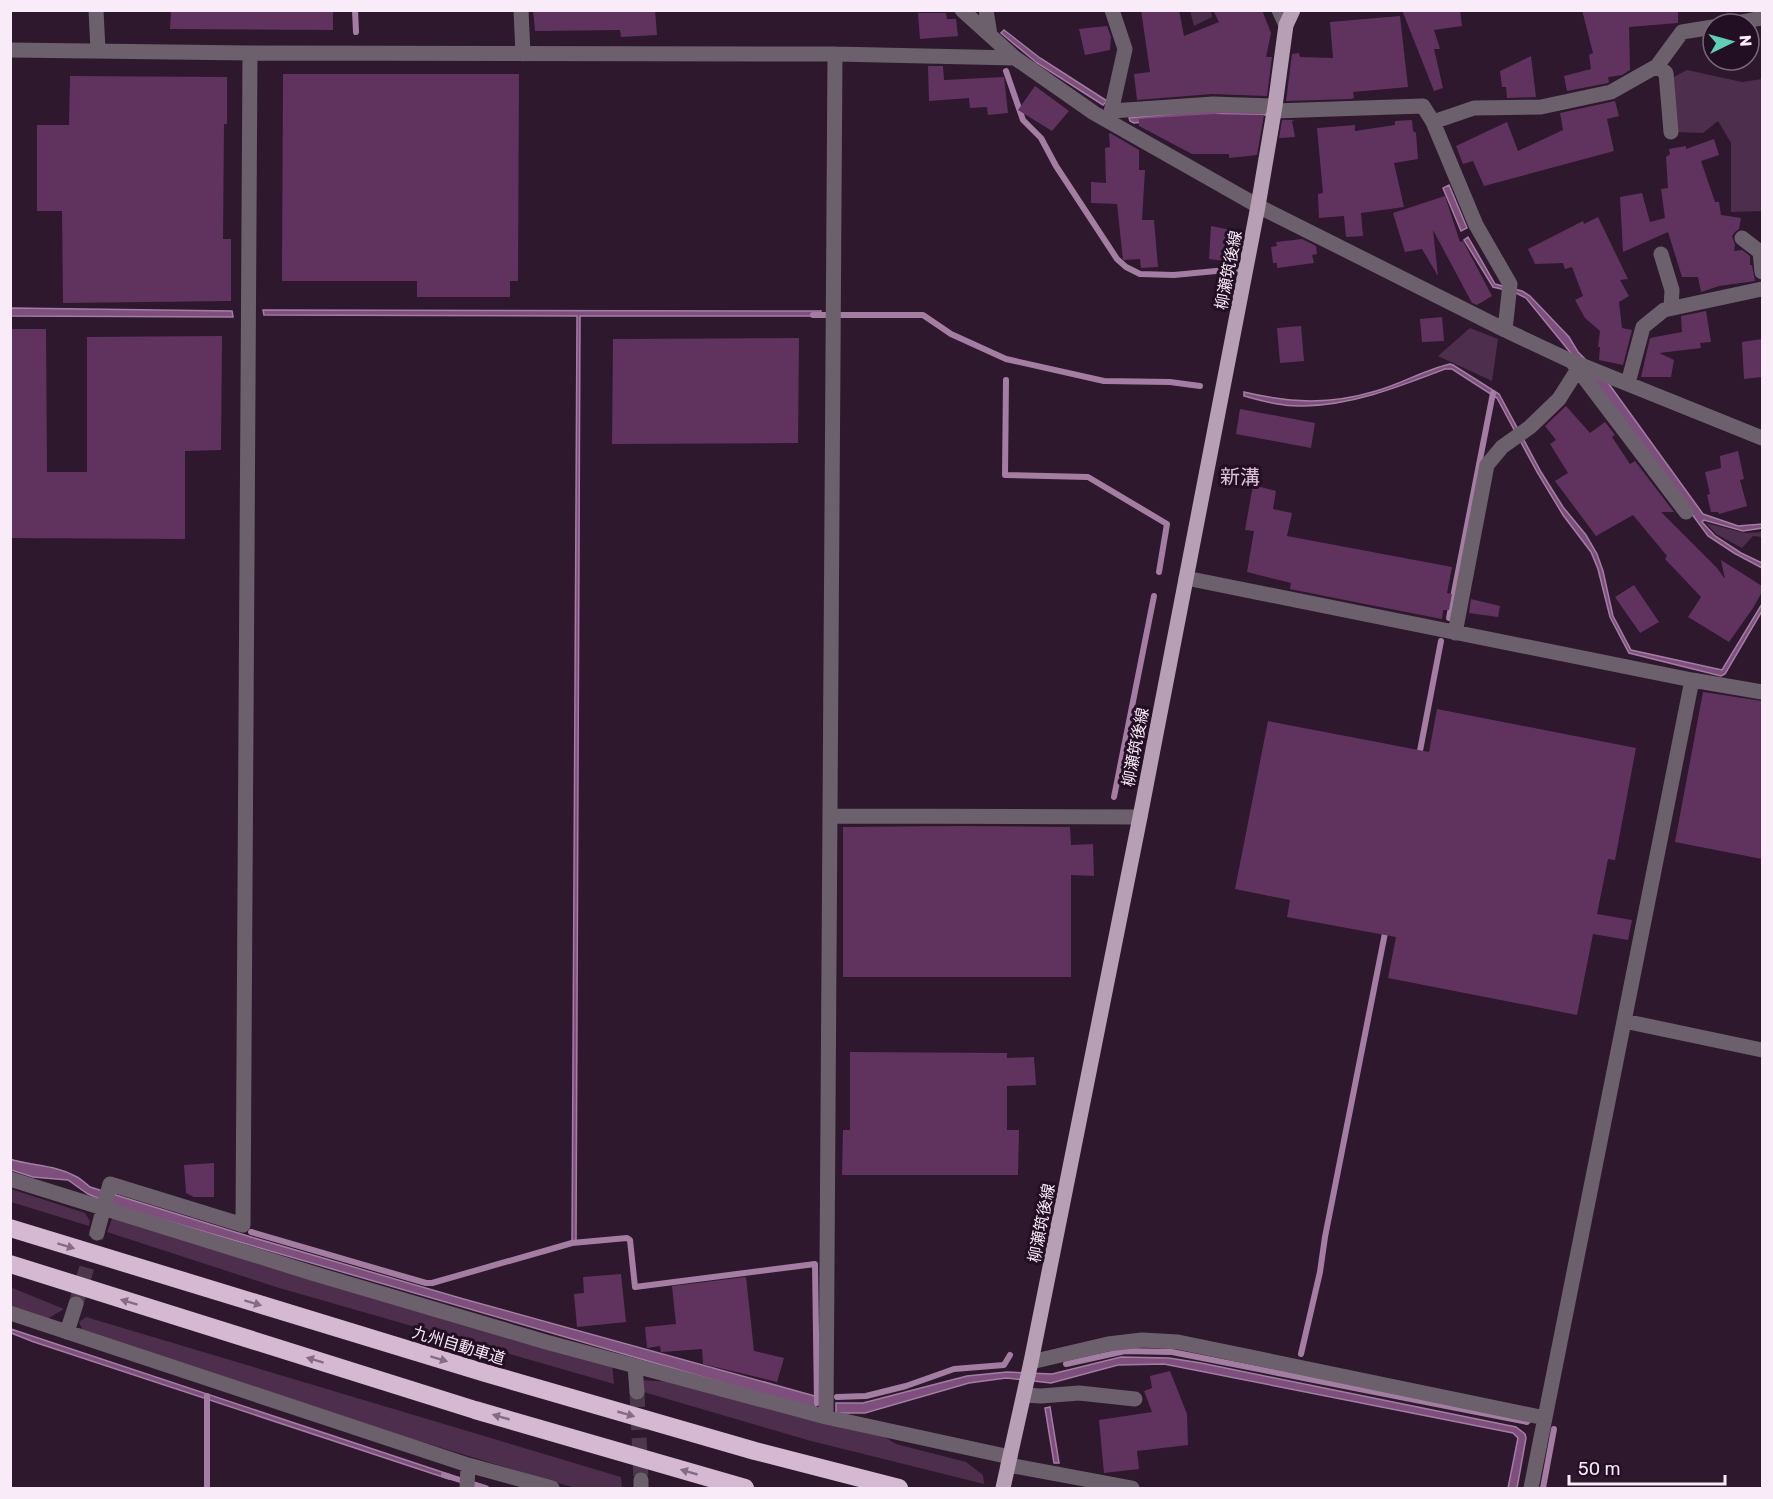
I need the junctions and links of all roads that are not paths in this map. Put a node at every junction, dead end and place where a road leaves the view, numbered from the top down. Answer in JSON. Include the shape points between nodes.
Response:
{"nodes":[{"id":1,"x":96,"y":10,"type":"edge"},
{"id":2,"x":521,"y":10,"type":"edge"},
{"id":3,"x":962,"y":10,"type":"edge"},
{"id":4,"x":986,"y":10,"type":"edge"},
{"id":5,"x":1112,"y":10,"type":"edge"},
{"id":6,"x":1279,"y":10,"type":"edge"},
{"id":7,"x":1293,"y":10,"type":"edge"},
{"id":8,"x":1286,"y":25,"type":"junction"},
{"id":9,"x":1701,"y":29,"type":"edge"},
{"id":10,"x":990,"y":35,"type":"junction"},
{"id":11,"x":10,"y":50,"type":"edge"},
{"id":12,"x":98,"y":50,"type":"junction"},
{"id":13,"x":250,"y":53,"type":"junction"},
{"id":14,"x":522,"y":54,"type":"junction"},
{"id":15,"x":835,"y":54,"type":"junction"},
{"id":16,"x":1015,"y":58,"type":"junction"},
{"id":17,"x":1657,"y":66,"type":"junction"},
{"id":18,"x":1275,"y":108,"type":"junction"},
{"id":19,"x":1110,"y":117,"type":"junction"},
{"id":20,"x":1433,"y":122,"type":"junction"},
{"id":21,"x":1671,"y":132,"type":"dead end"},
{"id":22,"x":1258,"y":206,"type":"junction"},
{"id":23,"x":1742,"y":238,"type":"dead end"},
{"id":24,"x":1661,"y":254,"type":"dead end"},
{"id":25,"x":1762,"y":272,"type":"edge"},
{"id":26,"x":1762,"y":289,"type":"edge"},
{"id":27,"x":1671,"y":308,"type":"junction"},
{"id":28,"x":1505,"y":330,"type":"junction"},
{"id":29,"x":1575,"y":365,"type":"junction"},
{"id":30,"x":1628,"y":383,"type":"junction"},
{"id":31,"x":1762,"y":438,"type":"edge"},
{"id":32,"x":1686,"y":512,"type":"dead end"},
{"id":33,"x":1186,"y":578,"type":"junction"},
{"id":34,"x":1455,"y":633,"type":"junction"},
{"id":35,"x":1692,"y":680,"type":"junction"},
{"id":36,"x":1762,"y":692,"type":"edge"},
{"id":37,"x":830,"y":816,"type":"junction"},
{"id":38,"x":1140,"y":817,"type":"junction"},
{"id":39,"x":1624,"y":1021,"type":"junction"},
{"id":40,"x":1762,"y":1050,"type":"edge"},
{"id":41,"x":10,"y":1179,"type":"edge"},
{"id":42,"x":104,"y":1209,"type":"junction"},
{"id":43,"x":10,"y":1228,"type":"edge"},
{"id":44,"x":97,"y":1233,"type":"tunnel mouth"},
{"id":45,"x":10,"y":1264,"type":"edge"},
{"id":46,"x":76,"y":1304,"type":"tunnel mouth"},
{"id":47,"x":10,"y":1313,"type":"edge"},
{"id":48,"x":67,"y":1332,"type":"junction"},
{"id":49,"x":1032,"y":1362,"type":"junction"},
{"id":50,"x":635,"y":1366,"type":"junction"},
{"id":51,"x":637,"y":1392,"type":"tunnel mouth"},
{"id":52,"x":1024,"y":1395,"type":"junction"},
{"id":53,"x":1136,"y":1399,"type":"dead end"},
{"id":54,"x":826,"y":1416,"type":"junction"},
{"id":55,"x":1545,"y":1418,"type":"junction"},
{"id":56,"x":1009,"y":1461,"type":"junction"},
{"id":57,"x":468,"y":1465,"type":"junction"},
{"id":58,"x":467,"y":1488,"type":"edge"},
{"id":59,"x":552,"y":1488,"type":"edge"},
{"id":60,"x":745,"y":1488,"type":"edge"},
{"id":61,"x":900,"y":1488,"type":"edge"},
{"id":62,"x":1003,"y":1488,"type":"edge"},
{"id":63,"x":1132,"y":1488,"type":"edge"},
{"id":64,"x":1531,"y":1488,"type":"edge"}],
"edges":[{"from":1,"to":12,"type":"street"},
{"from":2,"to":14,"type":"street"},
{"from":3,"to":10,"type":"street"},
{"from":4,"to":10,"type":"street"},
{"from":5,"to":19,"type":"street","via":[[1125,49]]},
{"from":6,"to":8,"type":"street"},
{"from":7,"to":8,"type":"main road","name":"柳瀬筑後線"},
{"from":8,"to":18,"type":"main road","name":"柳瀬筑後線"},
{"from":9,"to":17,"type":"street","via":[[1682,32]]},
{"from":10,"to":16,"type":"street"},
{"from":11,"to":12,"type":"street"},
{"from":12,"to":13,"type":"street"},
{"from":13,"to":14,"type":"street"},
{"from":13,"to":42,"type":"street","via":[[243,1225],[111,1184]]},
{"from":14,"to":15,"type":"street"},
{"from":15,"to":16,"type":"street"},
{"from":15,"to":37,"type":"street"},
{"from":16,"to":19,"type":"street","via":[[1094,113]]},
{"from":17,"to":20,"type":"street","via":[[1611,93],[1541,107],[1474,108]]},
{"from":17,"to":21,"type":"street","via":[[1666,73]]},
{"from":18,"to":19,"type":"street","via":[[1213,104]]},
{"from":18,"to":20,"type":"street","via":[[1423,106]]},
{"from":18,"to":22,"type":"main road","name":"柳瀬筑後線"},
{"from":19,"to":22,"type":"street"},
{"from":20,"to":28,"type":"street","via":[[1476,225],[1510,284]]},
{"from":22,"to":28,"type":"street"},
{"from":22,"to":33,"type":"main road","name":"柳瀬筑後線"},
{"from":23,"to":25,"type":"street","via":[[1760,252]]},
{"from":24,"to":27,"type":"street","via":[[1672,290]]},
{"from":26,"to":27,"type":"street"},
{"from":27,"to":30,"type":"street","via":[[1643,327]]},
{"from":28,"to":29,"type":"street"},
{"from":29,"to":30,"type":"street"},
{"from":29,"to":32,"type":"street"},
{"from":29,"to":34,"type":"street","via":[[1559,399],[1530,428],[1502,447],[1487,465]]},
{"from":30,"to":31,"type":"street"},
{"from":33,"to":34,"type":"street"},
{"from":33,"to":38,"type":"main road","name":"柳瀬筑後線"},
{"from":34,"to":35,"type":"street"},
{"from":35,"to":36,"type":"street"},
{"from":35,"to":39,"type":"street"},
{"from":37,"to":38,"type":"street"},
{"from":37,"to":54,"type":"street"},
{"from":38,"to":49,"type":"main road","name":"柳瀬筑後線"},
{"from":39,"to":40,"type":"street"},
{"from":39,"to":55,"type":"street"},
{"from":41,"to":42,"type":"street"},
{"from":42,"to":44,"type":"street"},
{"from":42,"to":50,"type":"street"},
{"from":43,"to":61,"type":"highway","name":"九州自動車道","one_way":true,"via":[[508,1380]]},
{"from":60,"to":45,"type":"highway","one_way":true,"via":[[475,1410]]},
{"from":46,"to":48,"type":"street"},
{"from":47,"to":48,"type":"street"},
{"from":48,"to":57,"type":"street"},
{"from":49,"to":52,"type":"main road","name":"柳瀬筑後線"},
{"from":49,"to":55,"type":"street","via":[[1108,1344],[1142,1340],[1178,1342]]},
{"from":50,"to":51,"type":"street"},
{"from":50,"to":54,"type":"street"},
{"from":52,"to":53,"type":"street"},
{"from":52,"to":56,"type":"main road","name":"柳瀬筑後線"},
{"from":54,"to":56,"type":"street"},
{"from":55,"to":64,"type":"street"},
{"from":56,"to":62,"type":"main road","name":"柳瀬筑後線"},
{"from":56,"to":63,"type":"street"},
{"from":57,"to":58,"type":"street"},
{"from":57,"to":59,"type":"street"}]}
